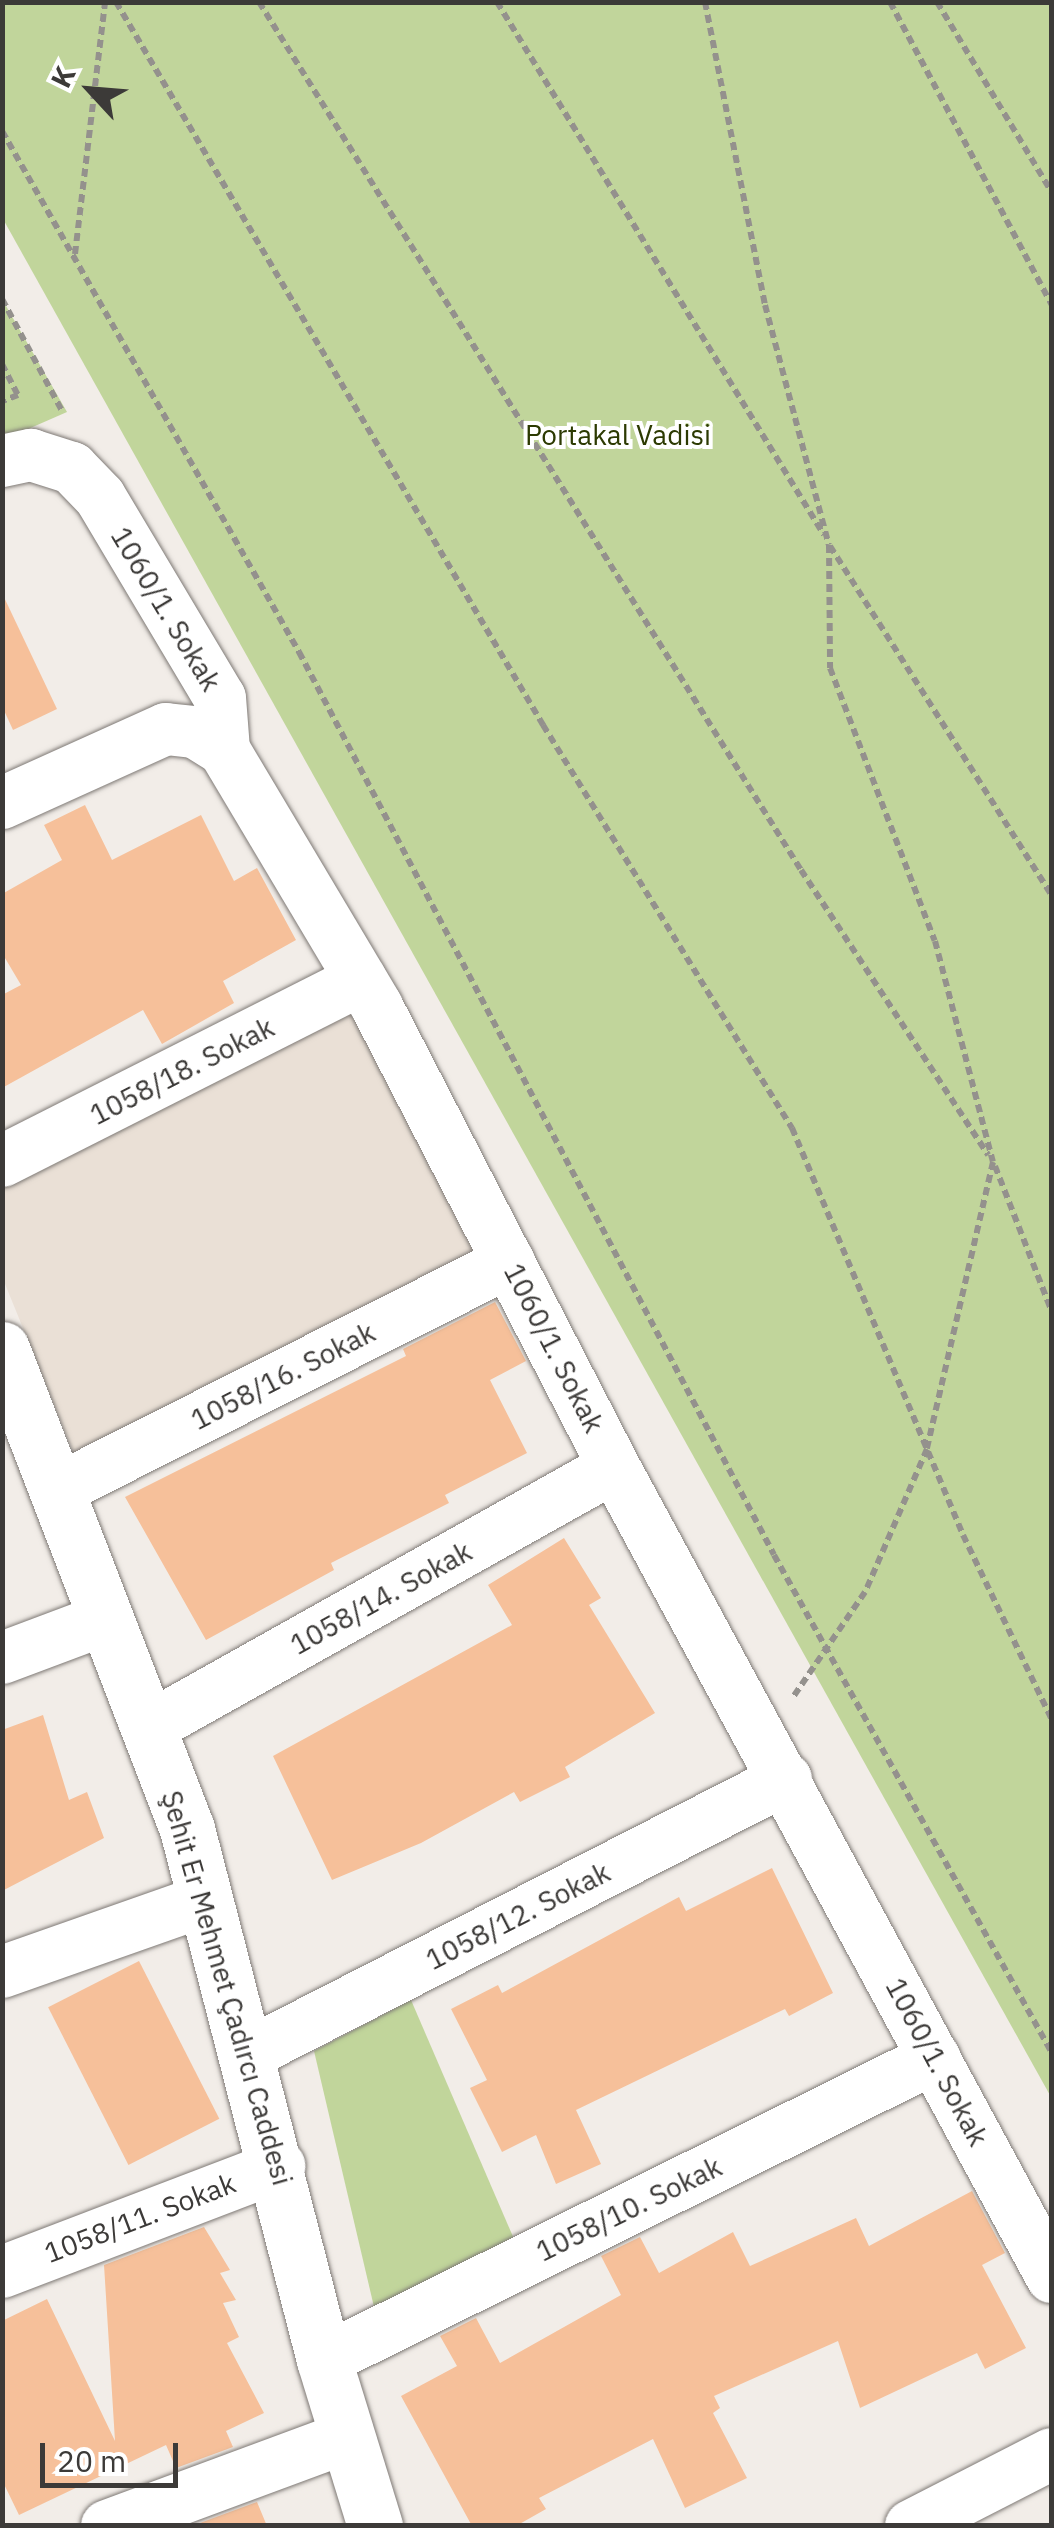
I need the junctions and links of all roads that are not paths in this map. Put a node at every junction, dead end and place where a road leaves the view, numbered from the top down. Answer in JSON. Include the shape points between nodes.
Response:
{"nodes":[{"id":1,"x":17,"y":458,"type":"edge"},
{"id":2,"x":224,"y":750,"type":"junction"},
{"id":3,"x":2,"y":804,"type":"edge"},
{"id":4,"x":361,"y":980,"type":"junction"},
{"id":5,"x":2,"y":1162,"type":"edge"},
{"id":6,"x":509,"y":1262,"type":"junction"},
{"id":7,"x":2,"y":1349,"type":"edge"},
{"id":8,"x":614,"y":1467,"type":"junction"},
{"id":9,"x":57,"y":1490,"type":"junction"},
{"id":10,"x":106,"y":1619,"type":"junction"},
{"id":11,"x":2,"y":1658,"type":"edge"},
{"id":12,"x":148,"y":1728,"type":"junction"},
{"id":13,"x":775,"y":1759,"type":"junction"},
{"id":14,"x":208,"y":1900,"type":"junction"},
{"id":15,"x":2,"y":1972,"type":"edge"},
{"id":16,"x":250,"y":2053,"type":"junction"},
{"id":17,"x":934,"y":2058,"type":"junction"},
{"id":18,"x":278,"y":2166,"type":"junction"},
{"id":19,"x":2,"y":2272,"type":"edge"},
{"id":20,"x":1052,"y":2277,"type":"edge"},
{"id":21,"x":324,"y":2360,"type":"junction"},
{"id":22,"x":347,"y":2437,"type":"junction"},
{"id":23,"x":1052,"y":2454,"type":"edge"},
{"id":24,"x":107,"y":2526,"type":"edge"},
{"id":25,"x":375,"y":2526,"type":"edge"},
{"id":26,"x":911,"y":2526,"type":"edge"}],
"edges":[{"from":1,"to":2,"type":"street","name":"1060/1. Sokak","via":[[72,468],[100,497],[220,698]]},
{"from":2,"to":3,"type":"street","via":[[195,732],[166,729]]},
{"from":2,"to":4,"type":"street","name":"1060/1. Sokak"},
{"from":4,"to":5,"type":"street","name":"1058/18. Sokak"},
{"from":4,"to":6,"type":"street","name":"1060/1. Sokak"},
{"from":6,"to":8,"type":"street","name":"1060/1. Sokak"},
{"from":6,"to":9,"type":"street","name":"1058/16. Sokak"},
{"from":7,"to":9,"type":"main road","name":"Şehit Er Mehmet Çadırcı Caddesi"},
{"from":8,"to":12,"type":"street","name":"1058/14. Sokak"},
{"from":8,"to":13,"type":"street","name":"1060/1. Sokak"},
{"from":9,"to":10,"type":"main road","name":"Şehit Er Mehmet Çadırcı Caddesi"},
{"from":10,"to":11,"type":"street"},
{"from":10,"to":12,"type":"main road","name":"Şehit Er Mehmet Çadırcı Caddesi"},
{"from":12,"to":14,"type":"main road","name":"Şehit Er Mehmet Çadırcı Caddesi"},
{"from":13,"to":16,"type":"street","name":"1058/12. Sokak"},
{"from":13,"to":17,"type":"street","name":"1060/1. Sokak"},
{"from":14,"to":15,"type":"street"},
{"from":14,"to":16,"type":"main road","name":"Şehit Er Mehmet Çadırcı Caddesi"},
{"from":16,"to":18,"type":"main road","name":"Şehit Er Mehmet Çadırcı Caddesi"},
{"from":17,"to":20,"type":"street","name":"1060/1. Sokak"},
{"from":17,"to":21,"type":"street","name":"1058/10. Sokak"},
{"from":18,"to":19,"type":"street","name":"1058/11. Sokak"},
{"from":18,"to":21,"type":"main road","name":"Şehit Er Mehmet Çadırcı Caddesi"},
{"from":21,"to":22,"type":"main road","name":"Şehit Er Mehmet Çadırcı Caddesi"},
{"from":22,"to":24,"type":"street"},
{"from":22,"to":25,"type":"main road","name":"Şehit Er Mehmet Çadırcı Caddesi"},
{"from":23,"to":26,"type":"street"}]}
